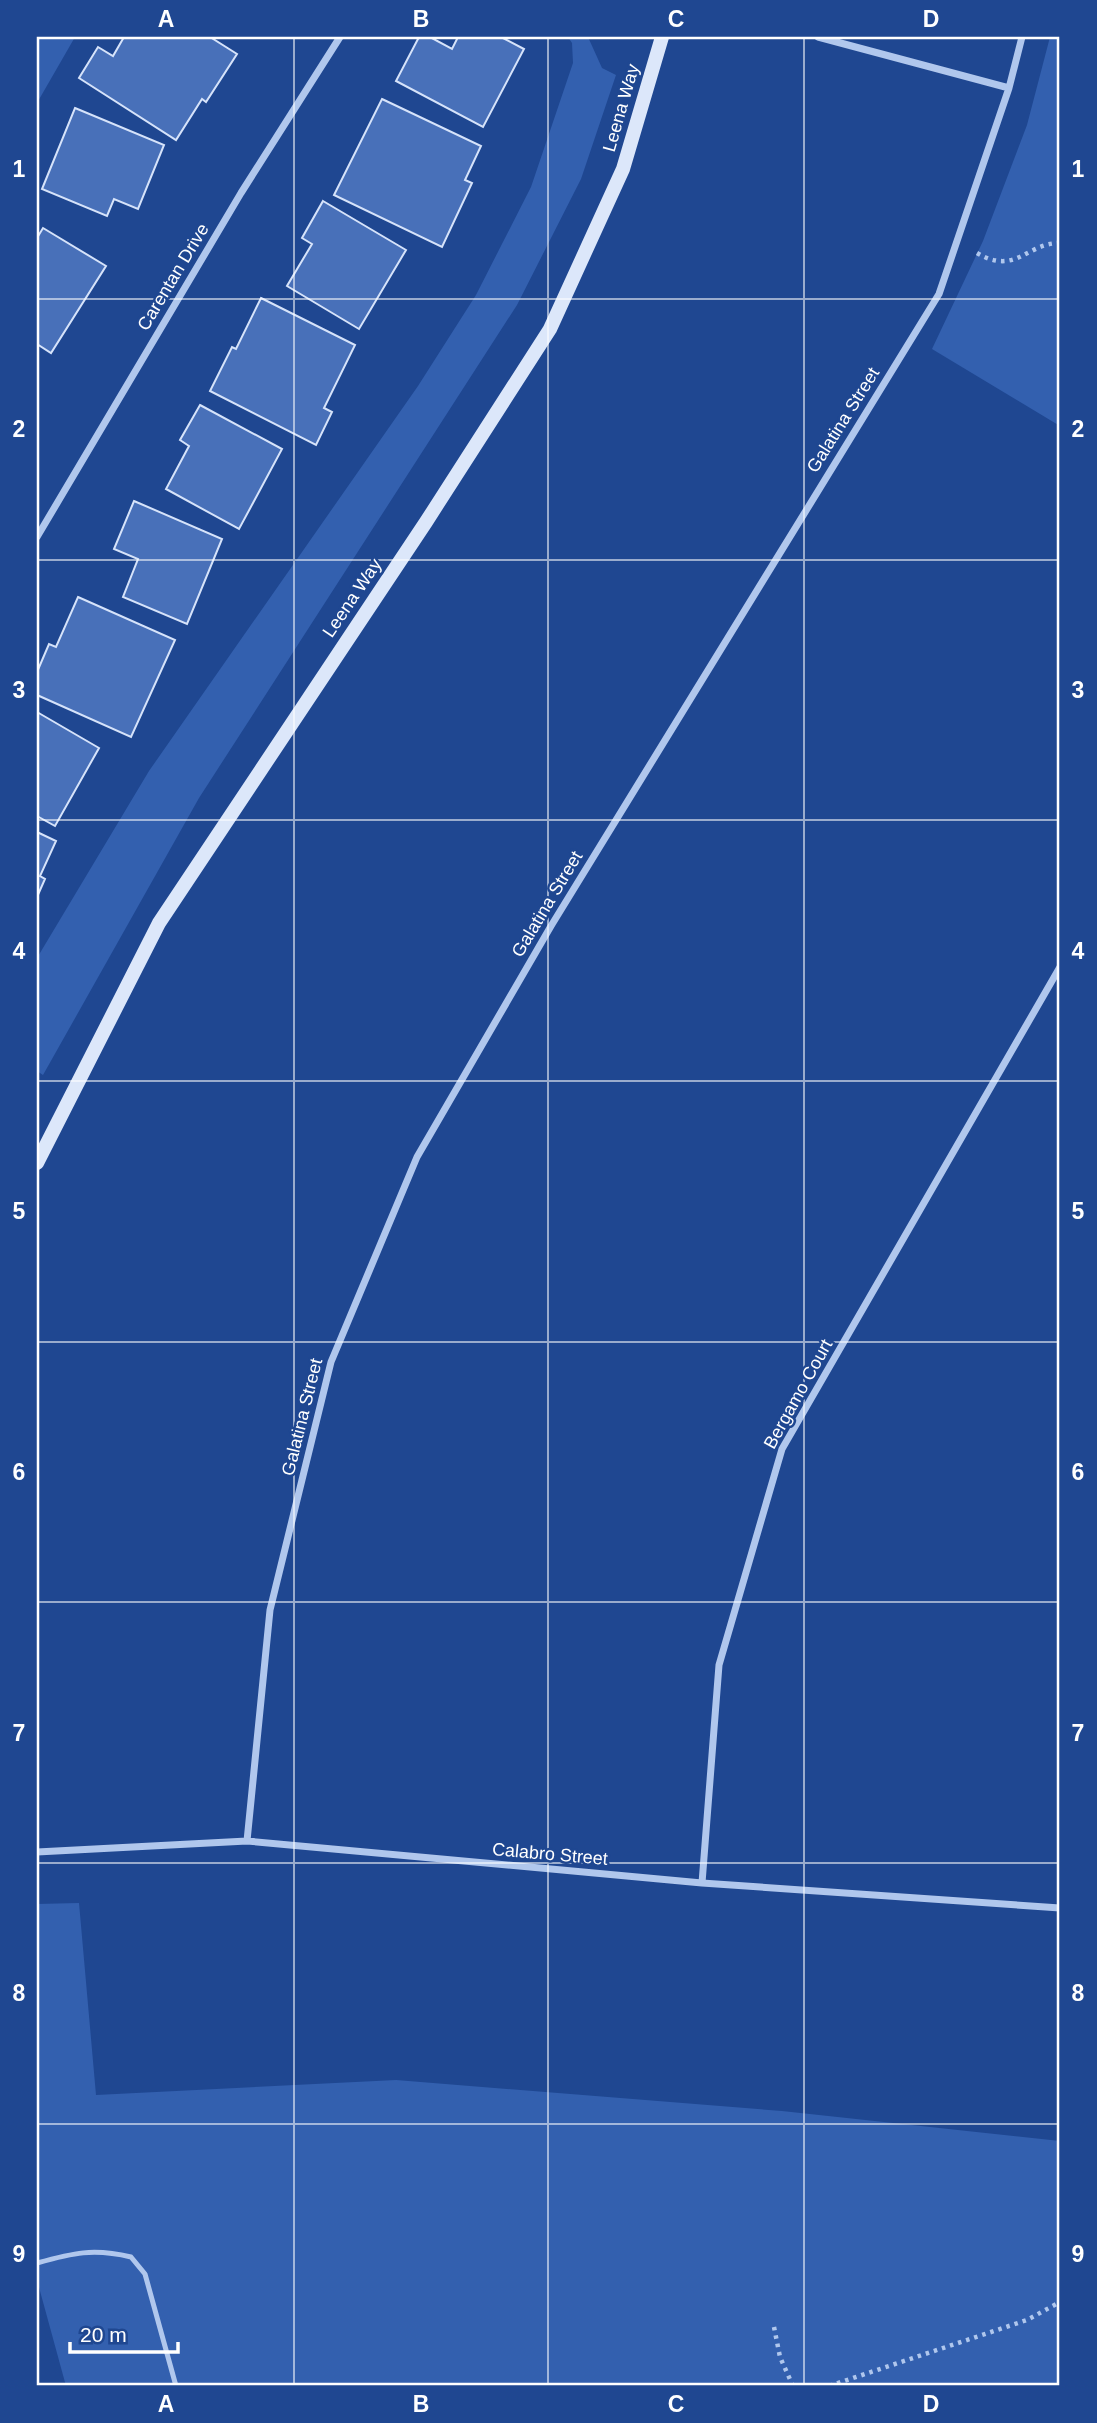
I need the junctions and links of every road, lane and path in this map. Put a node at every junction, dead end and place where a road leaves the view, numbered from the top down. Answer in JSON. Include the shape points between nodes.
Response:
{"nodes":[{"id":1,"x":340,"y":37,"type":"edge"},
{"id":2,"x":662,"y":37,"type":"edge"},
{"id":3,"x":818,"y":37,"type":"edge"},
{"id":4,"x":1022,"y":37,"type":"edge"},
{"id":5,"x":1009,"y":88,"type":"junction"},
{"id":6,"x":956,"y":243,"type":"junction"},
{"id":7,"x":1060,"y":243,"type":"edge"},
{"id":8,"x":37,"y":537,"type":"edge"},
{"id":9,"x":1060,"y":968,"type":"edge"},
{"id":10,"x":37,"y":1162,"type":"edge"},
{"id":11,"x":247,"y":1841,"type":"junction"},
{"id":12,"x":37,"y":1852,"type":"edge"},
{"id":13,"x":702,"y":1883,"type":"junction"},
{"id":14,"x":1060,"y":1908,"type":"edge"},
{"id":15,"x":37,"y":2263,"type":"edge"},
{"id":16,"x":1060,"y":2302,"type":"edge"},
{"id":17,"x":774,"y":2328,"type":"dead end"},
{"id":18,"x":176,"y":2386,"type":"edge"},
{"id":19,"x":793,"y":2386,"type":"edge"},
{"id":20,"x":829,"y":2386,"type":"edge"}],
"edges":[{"from":1,"to":8,"type":"street","name":"Carentan Drive","via":[[241,193]]},
{"from":2,"to":10,"type":"street","name":"Leena Way","via":[[623,169],[550,329],[159,923]]},
{"from":3,"to":5,"type":"street"},
{"from":4,"to":5,"type":"street","name":"Galatina Street"},
{"from":5,"to":6,"type":"street","name":"Galatina Street"},
{"from":6,"to":7,"type":"path","via":[[989,261],[1016,261]]},
{"from":6,"to":11,"type":"street","name":"Galatina Street","via":[[939,294],[558,914],[416,1157],[331,1362],[270,1610]]},
{"from":9,"to":13,"type":"street","name":"Bergamo Court","via":[[782,1450],[719,1665]]},
{"from":11,"to":12,"type":"street","name":"Calabro Street"},
{"from":11,"to":13,"type":"street","name":"Calabro Street"},
{"from":13,"to":14,"type":"street","name":"Calabro Street"},
{"from":15,"to":18,"type":"lane","via":[[83,2250],[131,2257],[145,2274]]},
{"from":16,"to":20,"type":"path","via":[[1027,2320]]},
{"from":17,"to":19,"type":"path"}]}
